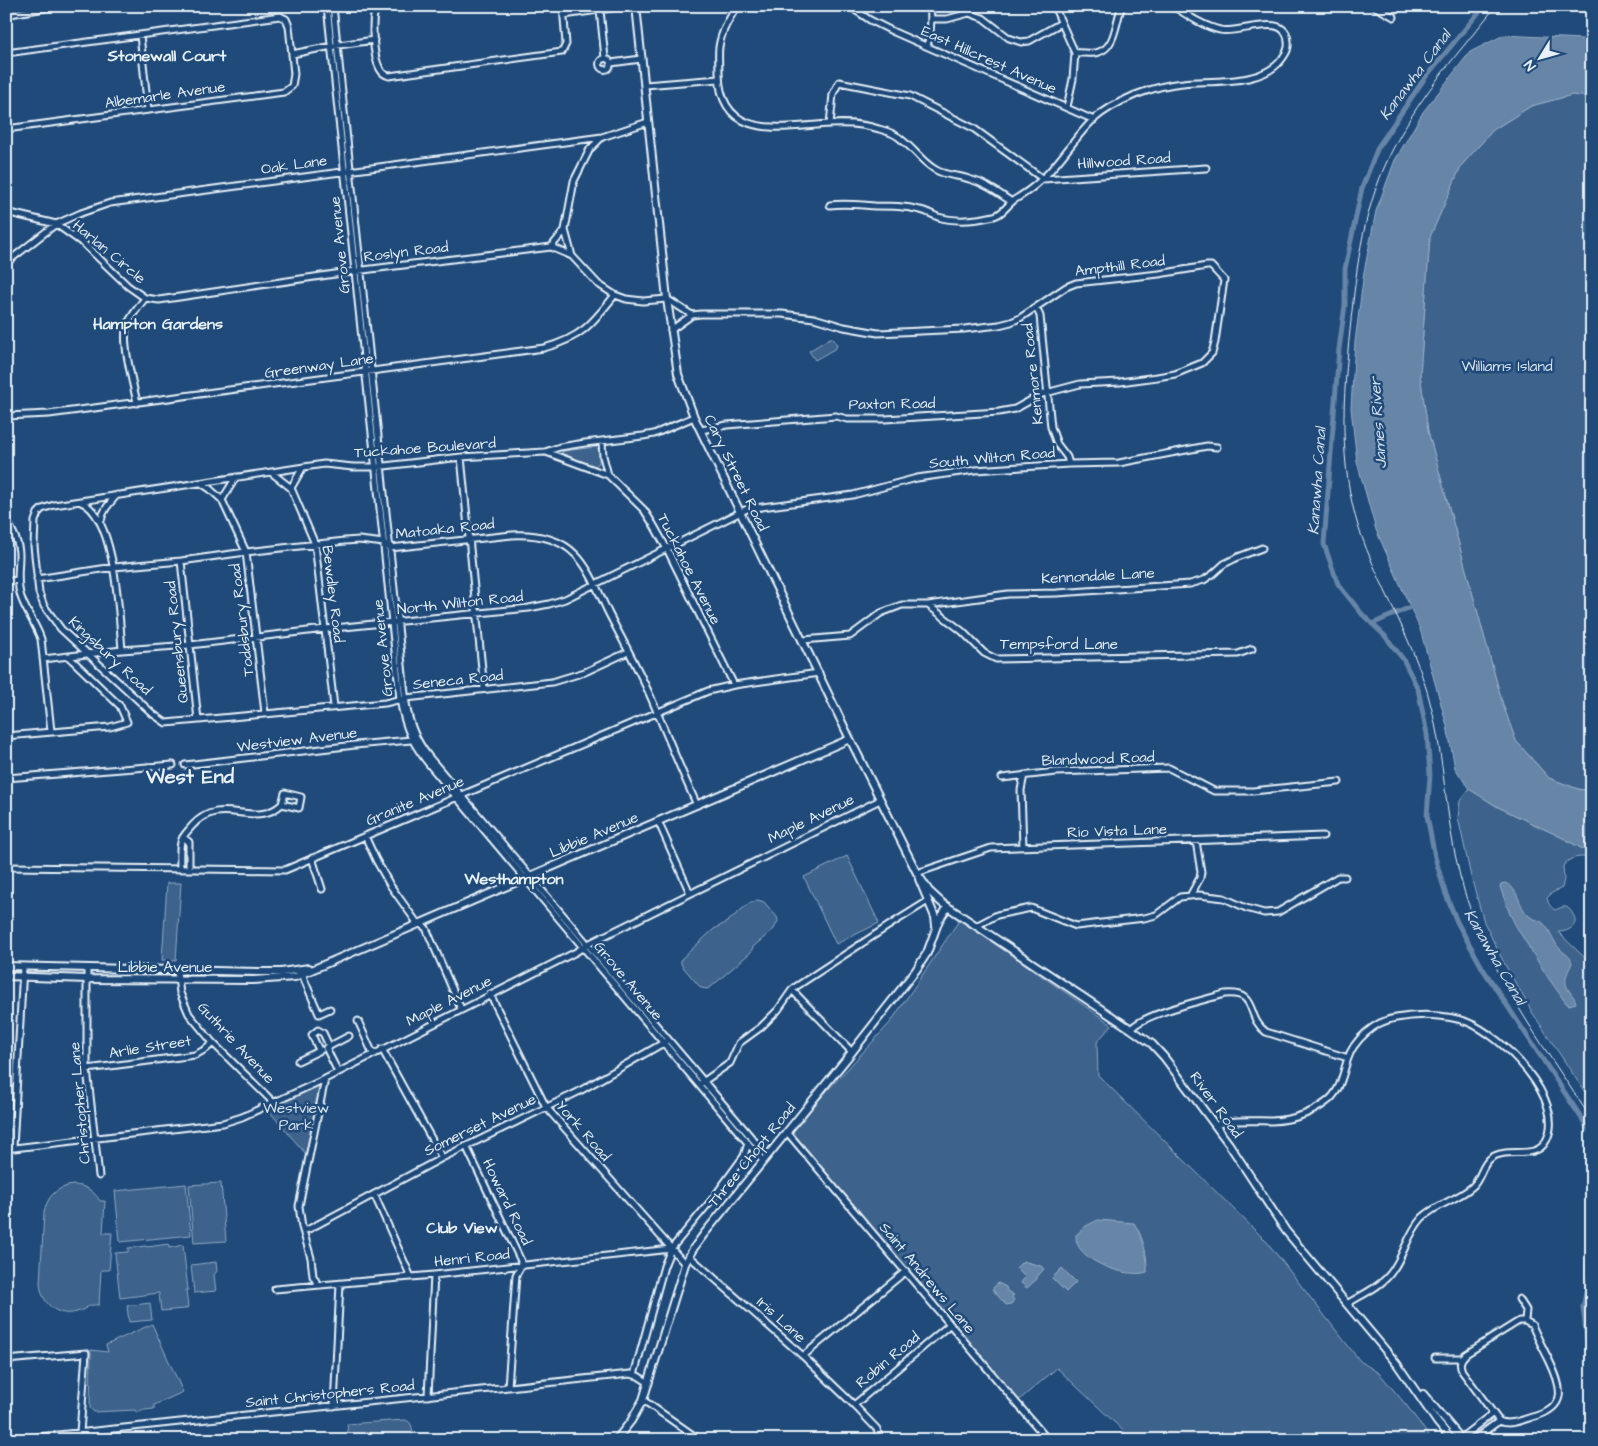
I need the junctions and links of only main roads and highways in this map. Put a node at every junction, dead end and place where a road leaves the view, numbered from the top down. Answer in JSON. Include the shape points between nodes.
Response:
{"nodes":[{"id":1,"x":636,"y":6,"type":"edge"},
{"id":2,"x":850,"y":739,"type":"junction"},
{"id":3,"x":917,"y":873,"type":"junction"},
{"id":4,"x":948,"y":907,"type":"junction"},
{"id":5,"x":936,"y":928,"type":"junction"},
{"id":6,"x":6,"y":966,"type":"edge"},
{"id":7,"x":320,"y":966,"type":"junction"},
{"id":8,"x":6,"y":976,"type":"edge"},
{"id":9,"x":1407,"y":1376,"type":"junction"},
{"id":10,"x":1460,"y":1439,"type":"edge"},
{"id":11,"x":616,"y":1440,"type":"edge"},
{"id":12,"x":1452,"y":1440,"type":"edge"}],
"edges":[{"from":1,"to":2,"type":"main road","name":"Cary Street Road","via":[[666,299],[678,374],[694,417]]},
{"from":2,"to":3,"type":"main road","name":"Cary Street Road"},
{"from":2,"to":7,"type":"main road","name":"Libbie Avenue"},
{"from":3,"to":4,"type":"main road","name":"Cary Street Road"},
{"from":3,"to":5,"type":"main road","via":[[935,916]]},
{"from":4,"to":5,"type":"main road","name":"Three Chopt Road"},
{"from":4,"to":9,"type":"main road","name":"River Road","via":[[1131,1028],[1164,1057],[1216,1125],[1286,1231]]},
{"from":5,"to":11,"type":"main road","name":"Three Chopt Road","via":[[927,953],[916,970],[699,1240],[685,1264],[643,1400]]},
{"from":6,"to":7,"type":"main road","name":"Libbie Avenue","via":[[281,972]]},
{"from":7,"to":8,"type":"main road","name":"Libbie Avenue","via":[[295,977],[273,980]]},
{"from":9,"to":10,"type":"main road"},
{"from":9,"to":12,"type":"main road"}]}
